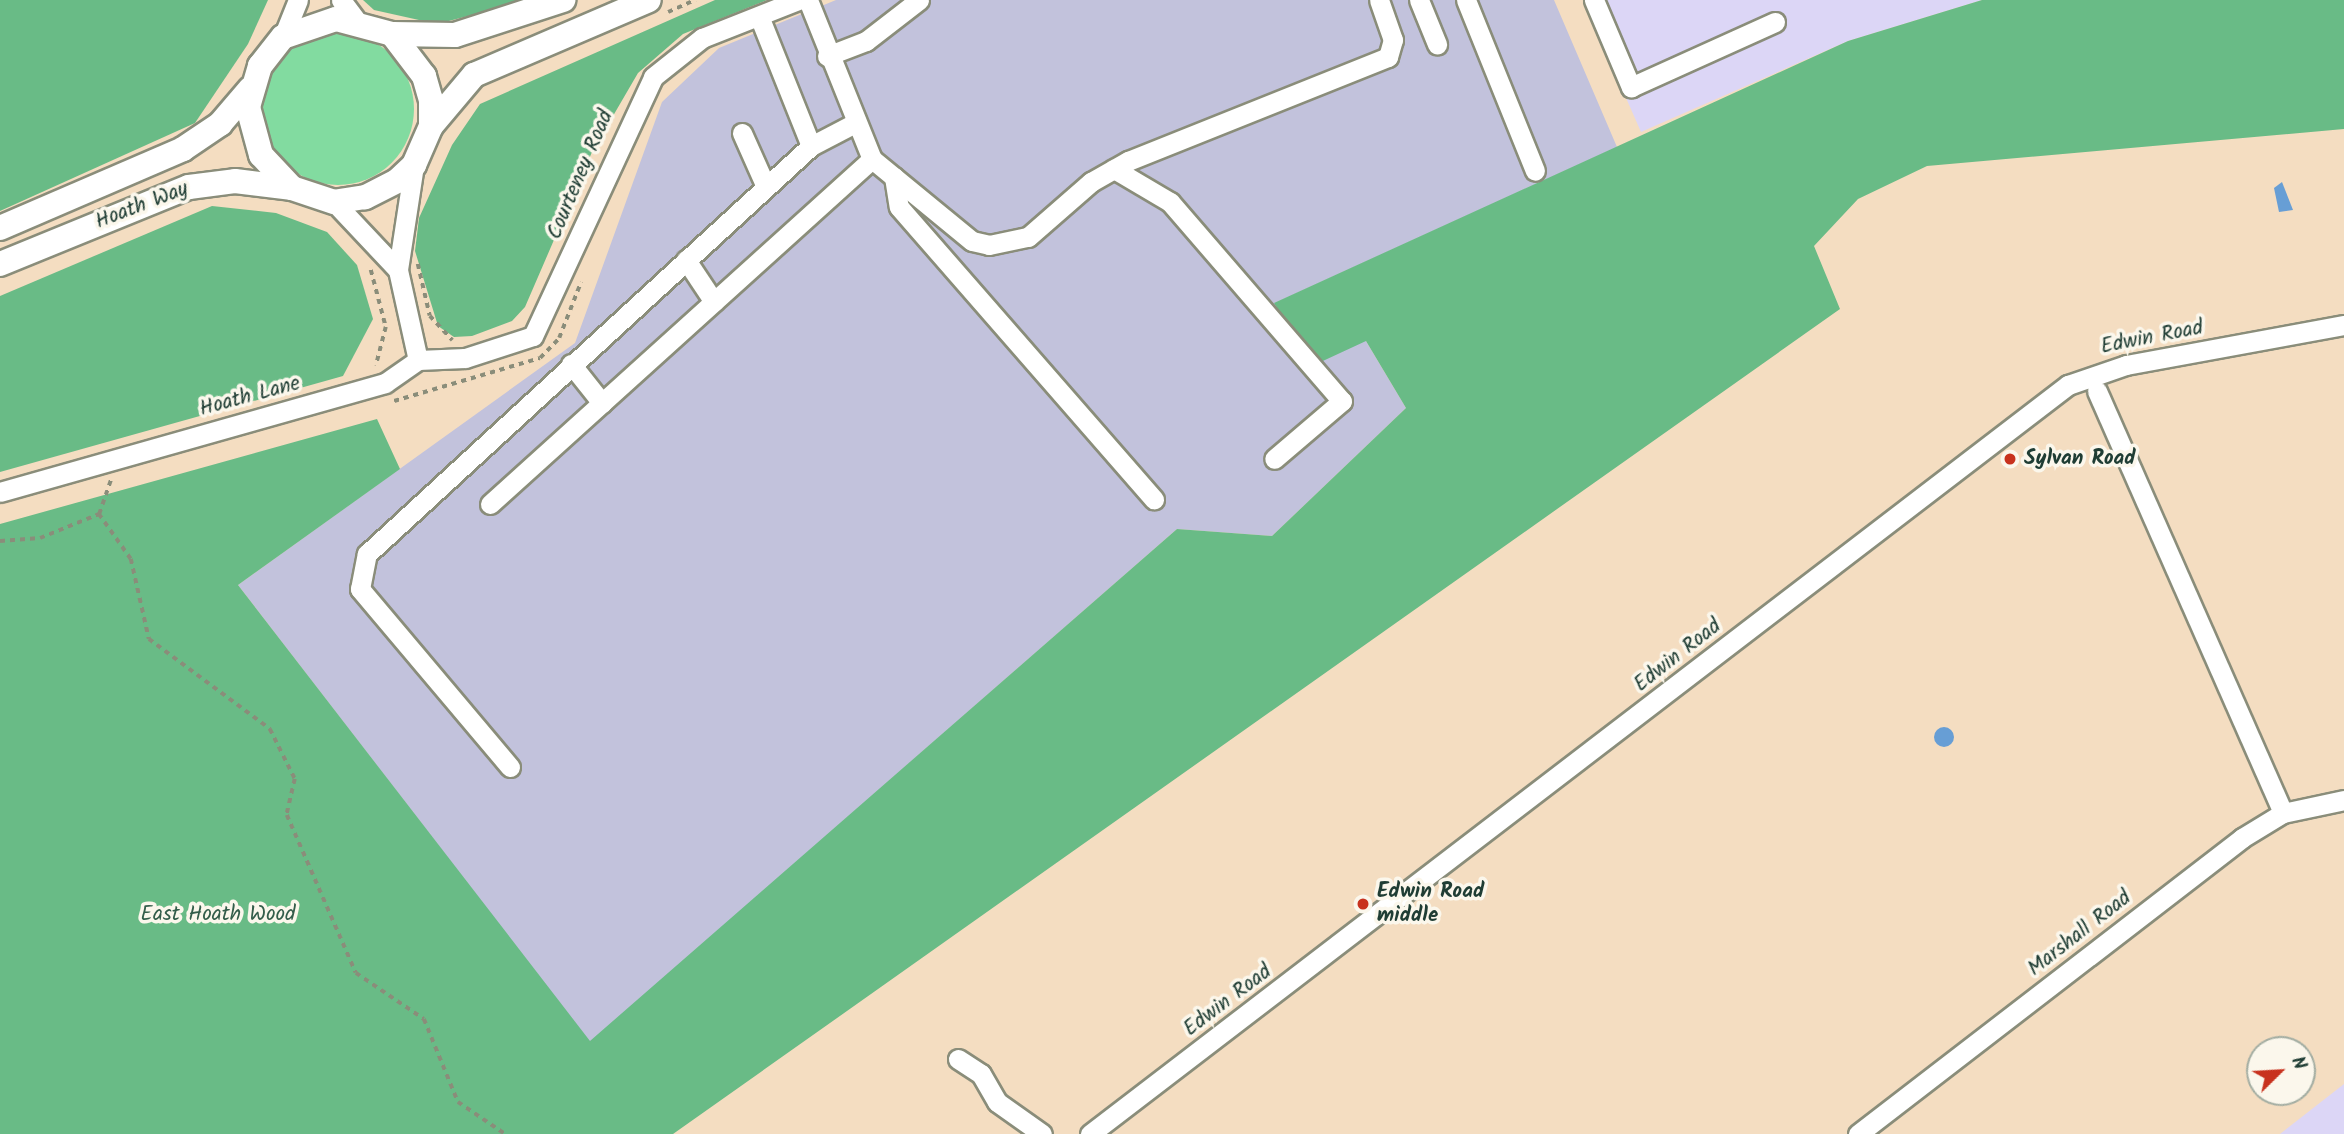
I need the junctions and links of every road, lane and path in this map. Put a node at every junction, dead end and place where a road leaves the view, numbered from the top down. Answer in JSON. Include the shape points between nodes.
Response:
{"nodes":[{"id":1,"x":298,"y":0,"type":"edge"},
{"id":2,"x":341,"y":0,"type":"edge"},
{"id":3,"x":563,"y":0,"type":"edge"},
{"id":4,"x":695,"y":0,"type":"edge"},
{"id":5,"x":798,"y":0,"type":"edge"},
{"id":6,"x":808,"y":0,"type":"edge"},
{"id":7,"x":919,"y":0,"type":"edge"},
{"id":8,"x":1378,"y":0,"type":"edge"},
{"id":9,"x":1419,"y":0,"type":"edge"},
{"id":10,"x":1466,"y":0,"type":"edge"},
{"id":11,"x":1594,"y":0,"type":"edge"},
{"id":12,"x":654,"y":8,"type":"edge"},
{"id":13,"x":759,"y":16,"type":"junction"},
{"id":14,"x":356,"y":20,"type":"junction"},
{"id":15,"x":1775,"y":22,"type":"dead end"},
{"id":16,"x":392,"y":34,"type":"junction"},
{"id":17,"x":283,"y":37,"type":"junction"},
{"id":18,"x":1437,"y":44,"type":"dead end"},
{"id":19,"x":827,"y":56,"type":"junction"},
{"id":20,"x":250,"y":89,"type":"junction"},
{"id":21,"x":853,"y":124,"type":"junction"},
{"id":22,"x":431,"y":126,"type":"junction"},
{"id":23,"x":742,"y":133,"type":"dead end"},
{"id":24,"x":811,"y":146,"type":"junction"},
{"id":25,"x":872,"y":159,"type":"junction"},
{"id":26,"x":414,"y":164,"type":"junction"},
{"id":27,"x":1114,"y":169,"type":"junction"},
{"id":28,"x":1535,"y":171,"type":"dead end"},
{"id":29,"x":894,"y":177,"type":"junction"},
{"id":30,"x":766,"y":187,"type":"junction"},
{"id":31,"x":292,"y":188,"type":"junction"},
{"id":32,"x":334,"y":202,"type":"junction"},
{"id":33,"x":0,"y":228,"type":"edge"},
{"id":34,"x":415,"y":251,"type":"dead end"},
{"id":35,"x":685,"y":260,"type":"junction"},
{"id":36,"x":369,"y":262,"type":"dead end"},
{"id":37,"x":0,"y":264,"type":"edge"},
{"id":38,"x":398,"y":270,"type":"junction"},
{"id":39,"x":714,"y":302,"type":"junction"},
{"id":40,"x":2344,"y":326,"type":"edge"},
{"id":41,"x":451,"y":337,"type":"dead end"},
{"id":42,"x":418,"y":360,"type":"junction"},
{"id":43,"x":374,"y":363,"type":"dead end"},
{"id":44,"x":571,"y":364,"type":"junction"},
{"id":45,"x":2097,"y":391,"type":"dead end"},
{"id":46,"x":602,"y":403,"type":"junction"},
{"id":47,"x":123,"y":456,"type":"junction"},
{"id":48,"x":1275,"y":458,"type":"dead end"},
{"id":49,"x":0,"y":492,"type":"edge"},
{"id":50,"x":1154,"y":499,"type":"dead end"},
{"id":51,"x":490,"y":504,"type":"dead end"},
{"id":52,"x":99,"y":514,"type":"junction"},
{"id":53,"x":0,"y":541,"type":"edge"},
{"id":54,"x":509,"y":767,"type":"dead end"},
{"id":55,"x":2344,"y":800,"type":"edge"},
{"id":56,"x":2283,"y":813,"type":"junction"},
{"id":57,"x":958,"y":1059,"type":"dead end"},
{"id":58,"x":505,"y":1134,"type":"edge"},
{"id":59,"x":1042,"y":1134,"type":"edge"},
{"id":60,"x":1090,"y":1134,"type":"edge"},
{"id":61,"x":1858,"y":1134,"type":"edge"}],
"edges":[{"from":1,"to":17,"type":"street"},
{"from":2,"to":14,"type":"street"},
{"from":3,"to":16,"type":"main road","via":[[455,35]]},
{"from":4,"to":12,"type":"path"},
{"from":5,"to":13,"type":"street","name":"Courteney Road"},
{"from":6,"to":19,"type":"street"},
{"from":7,"to":19,"type":"street","via":[[866,41]]},
{"from":8,"to":27,"type":"street","via":[[1393,40],[1388,57]]},
{"from":9,"to":18,"type":"street"},
{"from":10,"to":28,"type":"street"},
{"from":11,"to":15,"type":"street","via":[[1631,87]]},
{"from":12,"to":22,"type":"main road","via":[[474,75]]},
{"from":13,"to":24,"type":"street"},
{"from":13,"to":42,"type":"street","name":"Courteney Road","via":[[694,42],[647,85],[533,336],[465,358]]},
{"from":14,"to":16,"type":"main road"},
{"from":14,"to":17,"type":"main road","via":[[317,21]]},
{"from":16,"to":22,"type":"main road","via":[[424,76]]},
{"from":17,"to":20,"type":"main road"},
{"from":19,"to":21,"type":"street"},
{"from":20,"to":31,"type":"main road","via":[[254,140],[274,174]]},
{"from":20,"to":33,"type":"main road","name":"Hoath Way","via":[[220,124],[183,149]]},
{"from":21,"to":24,"type":"street"},
{"from":21,"to":25,"type":"street"},
{"from":22,"to":26,"type":"main road"},
{"from":23,"to":30,"type":"street"},
{"from":24,"to":30,"type":"street"},
{"from":25,"to":29,"type":"street"},
{"from":25,"to":39,"type":"street"},
{"from":26,"to":32,"type":"main road","via":[[383,190]]},
{"from":26,"to":38,"type":"street"},
{"from":27,"to":29,"type":"street","via":[[1028,237],[1006,244],[972,241]]},
{"from":27,"to":48,"type":"street","via":[[1170,202],[1342,401]]},
{"from":29,"to":50,"type":"street","via":[[899,207]]},
{"from":30,"to":35,"type":"street"},
{"from":31,"to":32,"type":"main road"},
{"from":31,"to":37,"type":"main road","name":"Hoath Way","via":[[235,181],[189,187]]},
{"from":32,"to":38,"type":"street"},
{"from":34,"to":41,"type":"path","via":[[430,316]]},
{"from":35,"to":39,"type":"street"},
{"from":35,"to":44,"type":"street"},
{"from":36,"to":43,"type":"path","via":[[386,327]]},
{"from":38,"to":42,"type":"street"},
{"from":39,"to":46,"type":"street"},
{"from":40,"to":60,"type":"street","name":"Edwin Road","via":[[2126,365],[2068,385]]},
{"from":42,"to":47,"type":"street","name":"Hoath Lane","via":[[384,383]]},
{"from":44,"to":46,"type":"street"},
{"from":44,"to":54,"type":"street","via":[[381,539],[360,570],[360,589],[374,608]]},
{"from":45,"to":56,"type":"street"},
{"from":46,"to":51,"type":"street"},
{"from":47,"to":49,"type":"street","name":"Hoath Lane"},
{"from":47,"to":52,"type":"path"},
{"from":52,"to":53,"type":"path","via":[[40,538]]},
{"from":52,"to":58,"type":"path","via":[[131,559],[149,639],[270,729],[295,779],[287,815],[356,973],[424,1019],[458,1102]]},
{"from":55,"to":56,"type":"street","name":"Marshall Road"},
{"from":56,"to":61,"type":"street","name":"Marshall Road"},
{"from":57,"to":59,"type":"street","via":[[981,1074],[996,1102]]}]}
